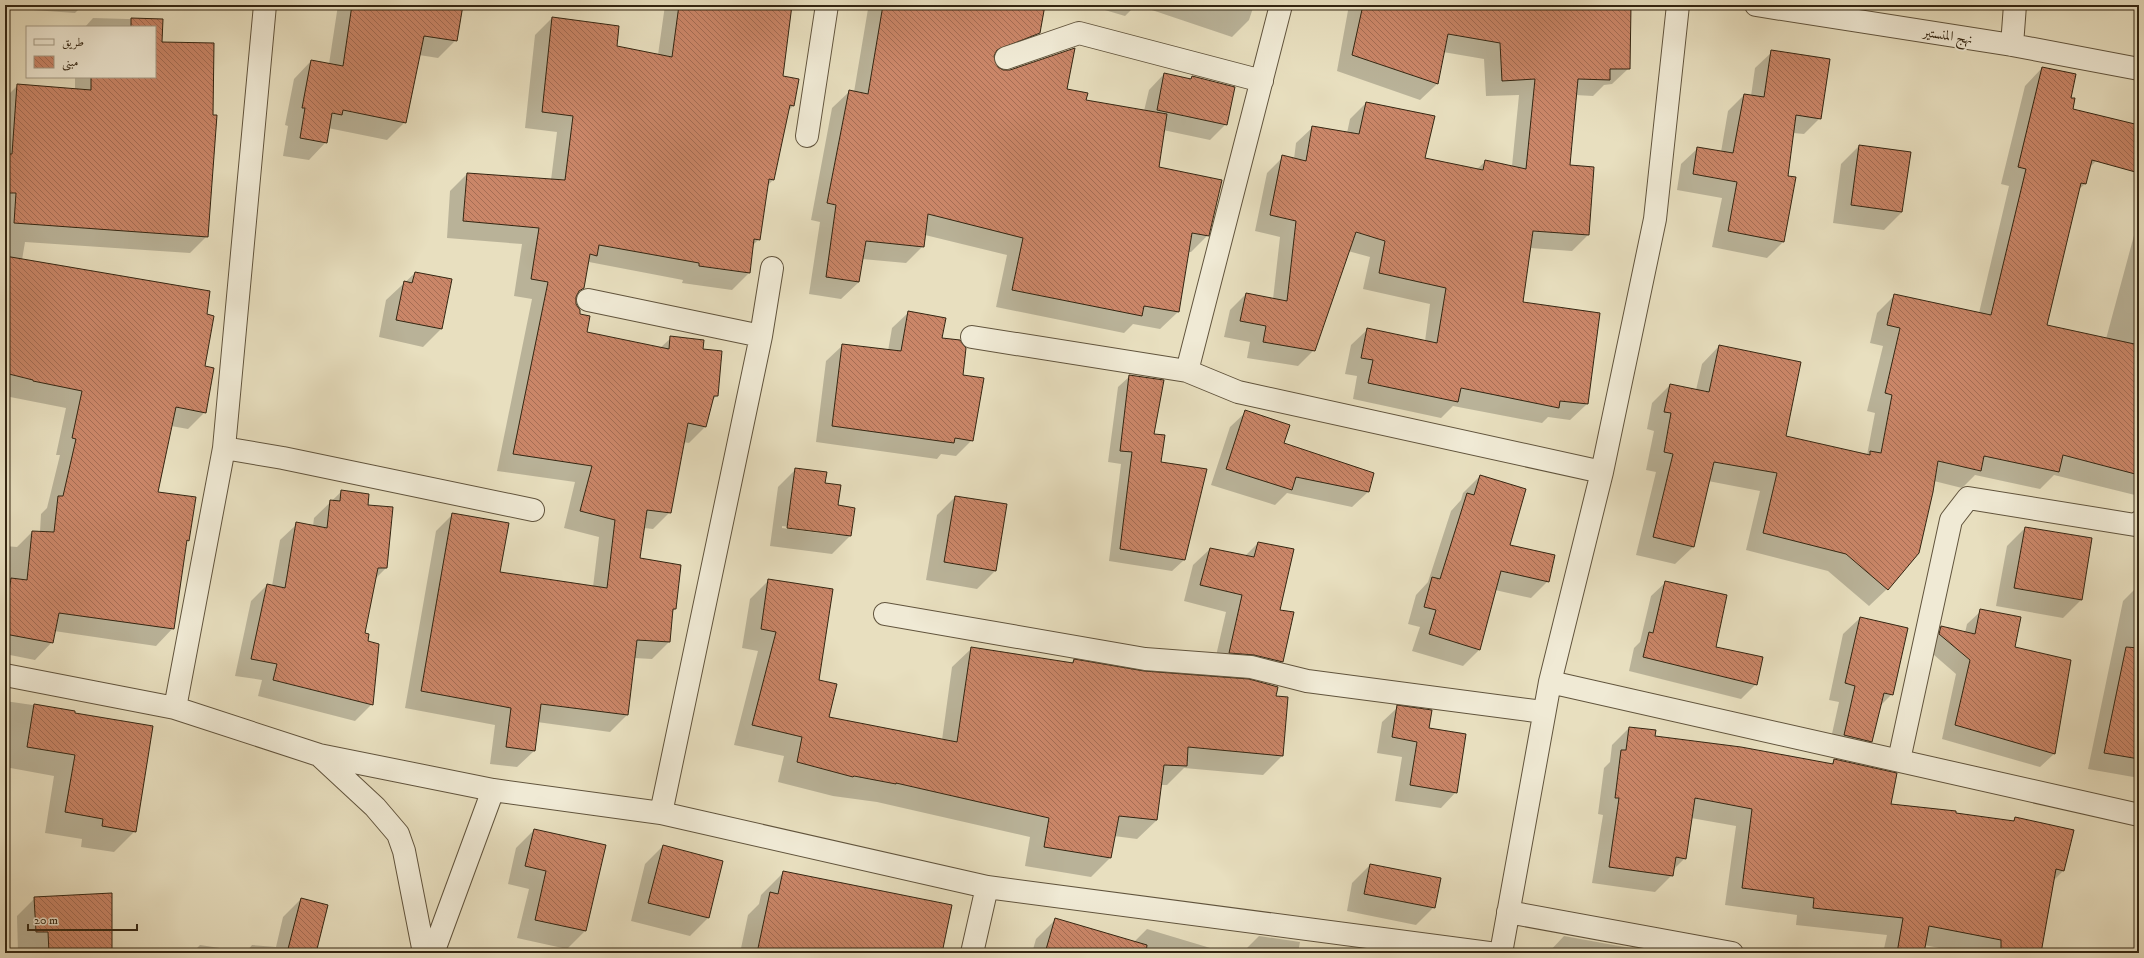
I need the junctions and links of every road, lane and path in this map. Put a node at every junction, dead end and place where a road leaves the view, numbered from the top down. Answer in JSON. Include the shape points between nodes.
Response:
{"nodes":[{"id":1,"x":265,"y":5,"type":"edge"},
{"id":2,"x":827,"y":5,"type":"edge"},
{"id":3,"x":1281,"y":5,"type":"edge"},
{"id":4,"x":1678,"y":5,"type":"edge"},
{"id":5,"x":1756,"y":5,"type":"edge"},
{"id":6,"x":2014,"y":5,"type":"edge"},
{"id":7,"x":2012,"y":45,"type":"junction"},
{"id":8,"x":1006,"y":58,"type":"dead end"},
{"id":9,"x":2139,"y":69,"type":"edge"},
{"id":10,"x":1262,"y":81,"type":"junction"},
{"id":11,"x":808,"y":136,"type":"dead end"},
{"id":12,"x":772,"y":268,"type":"dead end"},
{"id":13,"x":588,"y":300,"type":"dead end"},
{"id":14,"x":761,"y":336,"type":"junction"},
{"id":15,"x":972,"y":337,"type":"dead end"},
{"id":16,"x":1187,"y":370,"type":"junction"},
{"id":17,"x":224,"y":448,"type":"junction"},
{"id":18,"x":1602,"y":472,"type":"junction"},
{"id":19,"x":533,"y":510,"type":"dead end"},
{"id":20,"x":2139,"y":522,"type":"edge"},
{"id":21,"x":885,"y":614,"type":"dead end"},
{"id":22,"x":5,"y":675,"type":"edge"},
{"id":23,"x":1550,"y":682,"type":"junction"},
{"id":24,"x":175,"y":708,"type":"junction"},
{"id":25,"x":1543,"y":712,"type":"junction"},
{"id":26,"x":319,"y":755,"type":"junction"},
{"id":27,"x":1900,"y":760,"type":"junction"},
{"id":28,"x":493,"y":790,"type":"junction"},
{"id":29,"x":661,"y":813,"type":"junction"},
{"id":30,"x":2139,"y":815,"type":"edge"},
{"id":31,"x":987,"y":887,"type":"junction"},
{"id":32,"x":1508,"y":912,"type":"junction"},
{"id":33,"x":424,"y":953,"type":"edge"},
{"id":34,"x":433,"y":953,"type":"edge"},
{"id":35,"x":972,"y":953,"type":"edge"},
{"id":36,"x":1489,"y":953,"type":"edge"},
{"id":37,"x":1501,"y":953,"type":"edge"},
{"id":38,"x":1732,"y":953,"type":"edge"}],
"edges":[{"from":1,"to":17,"type":"street"},
{"from":2,"to":11,"type":"street"},
{"from":3,"to":10,"type":"street"},
{"from":4,"to":18,"type":"street","via":[[1655,219]]},
{"from":5,"to":7,"type":"street","name":"نهج المنستير"},
{"from":6,"to":7,"type":"street"},
{"from":7,"to":9,"type":"street","name":"نهج المنستير"},
{"from":8,"to":10,"type":"street","via":[[1078,32]]},
{"from":10,"to":16,"type":"street"},
{"from":12,"to":14,"type":"street"},
{"from":13,"to":14,"type":"street"},
{"from":14,"to":29,"type":"street"},
{"from":15,"to":16,"type":"street"},
{"from":16,"to":18,"type":"street","via":[[1238,392]]},
{"from":17,"to":19,"type":"street"},
{"from":17,"to":24,"type":"street"},
{"from":18,"to":23,"type":"street"},
{"from":20,"to":27,"type":"street","via":[[2135,525],[1968,498],[1951,520]]},
{"from":21,"to":25,"type":"street","via":[[1145,658],[1251,667],[1307,681]]},
{"from":22,"to":24,"type":"street"},
{"from":23,"to":25,"type":"street"},
{"from":23,"to":27,"type":"street"},
{"from":24,"to":26,"type":"street"},
{"from":25,"to":32,"type":"street"},
{"from":26,"to":28,"type":"street"},
{"from":26,"to":33,"type":"street","via":[[375,806],[398,834],[404,851]]},
{"from":27,"to":30,"type":"street"},
{"from":28,"to":29,"type":"street"},
{"from":28,"to":34,"type":"street"},
{"from":29,"to":31,"type":"street"},
{"from":31,"to":35,"type":"street"},
{"from":31,"to":36,"type":"street"},
{"from":32,"to":37,"type":"street"},
{"from":32,"to":38,"type":"street"}]}
